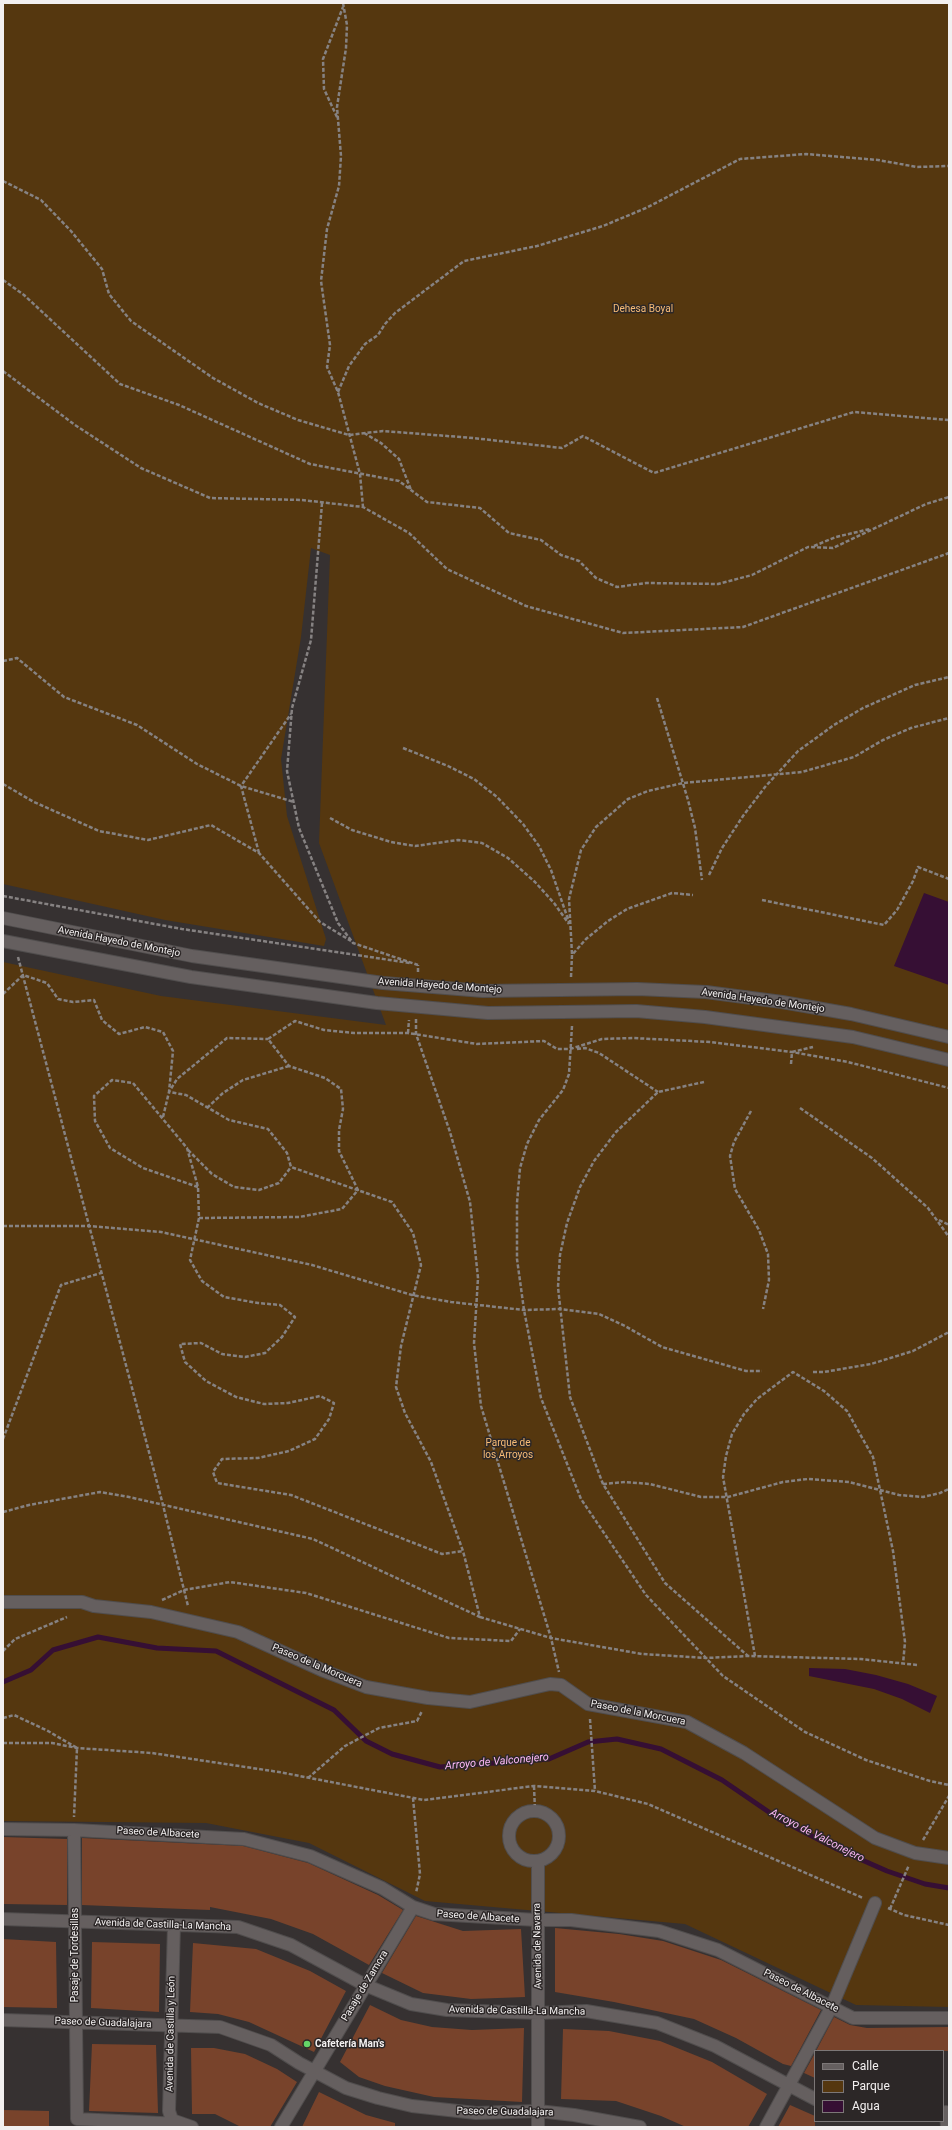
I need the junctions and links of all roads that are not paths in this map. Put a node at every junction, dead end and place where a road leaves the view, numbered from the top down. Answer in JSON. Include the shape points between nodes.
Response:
{"nodes":[{"id":1,"x":3,"y":918,"type":"edge"},
{"id":2,"x":9,"y":942,"type":"edge"},
{"id":3,"x":949,"y":1037,"type":"edge"},
{"id":4,"x":949,"y":1060,"type":"edge"},
{"id":5,"x":3,"y":1602,"type":"edge"},
{"id":6,"x":3,"y":1829,"type":"edge"},
{"id":7,"x":74,"y":1830,"type":"junction"},
{"id":8,"x":949,"y":1858,"type":"edge"},
{"id":9,"x":538,"y":1861,"type":"junction"},
{"id":10,"x":875,"y":1903,"type":"road end"},
{"id":11,"x":413,"y":1907,"type":"junction"},
{"id":12,"x":3,"y":1919,"type":"edge"},
{"id":13,"x":537,"y":1920,"type":"junction"},
{"id":14,"x":74,"y":1921,"type":"junction"},
{"id":15,"x":174,"y":1925,"type":"junction"},
{"id":16,"x":365,"y":1985,"type":"junction"},
{"id":17,"x":832,"y":2006,"type":"junction"},
{"id":18,"x":539,"y":2013,"type":"junction"},
{"id":19,"x":949,"y":2018,"type":"edge"},
{"id":20,"x":3,"y":2020,"type":"edge"},
{"id":21,"x":75,"y":2022,"type":"junction"},
{"id":22,"x":170,"y":2025,"type":"junction"},
{"id":23,"x":314,"y":2071,"type":"junction"},
{"id":24,"x":790,"y":2085,"type":"junction"},
{"id":25,"x":814,"y":2097,"type":"edge"},
{"id":26,"x":538,"y":2111,"type":"junction"},
{"id":27,"x":946,"y":2112,"type":"edge"},
{"id":28,"x":154,"y":2125,"type":"edge"},
{"id":29,"x":185,"y":2126,"type":"edge"},
{"id":30,"x":281,"y":2127,"type":"edge"},
{"id":31,"x":538,"y":2127,"type":"edge"},
{"id":32,"x":640,"y":2127,"type":"edge"},
{"id":33,"x":766,"y":2127,"type":"edge"},
{"id":34,"x":947,"y":2127,"type":"edge"}],
"edges":[{"from":1,"to":3,"type":"street","name":"Avenida Hayedo de Montejo","via":[[192,956],[383,983],[483,991],[637,988],[690,991],[782,1002],[851,1014]]},
{"from":2,"to":4,"type":"street","via":[[191,977],[377,1003],[488,1013],[636,1011],[705,1017],[853,1037]]},
{"from":5,"to":8,"type":"street","name":"Paseo de la Morcuera","via":[[82,1602],[191,1621],[238,1632],[366,1687],[428,1698],[470,1702],[550,1684],[561,1685],[588,1704],[687,1722],[744,1753],[875,1838],[915,1853]]},
{"from":6,"to":7,"type":"street","name":"Paseo de Albacete"},
{"from":7,"to":11,"type":"street","name":"Paseo de Albacete","via":[[244,1839],[310,1856],[382,1888]]},
{"from":7,"to":14,"type":"street","name":"Pasaje de Tordesillas"},
{"from":9,"to":9,"type":"street","via":[[518,1856],[509,1838],[510,1829],[516,1819],[527,1812],[535,1811],[550,1818],[558,1831],[557,1847],[552,1854]]},
{"from":9,"to":13,"type":"street","name":"Avenida de Navarra"},
{"from":10,"to":17,"type":"street"},
{"from":11,"to":13,"type":"street","name":"Paseo de Albacete","via":[[434,1914]]},
{"from":11,"to":16,"type":"street","name":"Pasaje de Zamora"},
{"from":12,"to":14,"type":"street","name":"Avenida de Castilla-La Mancha"},
{"from":13,"to":17,"type":"street","name":"Paseo de Albacete","via":[[572,1920],[659,1932],[718,1950]]},
{"from":13,"to":18,"type":"street","name":"Avenida de Navarra"},
{"from":14,"to":15,"type":"street","name":"Avenida de Castilla-La Mancha"},
{"from":14,"to":21,"type":"street","name":"Pasaje de Tordesillas"},
{"from":15,"to":16,"type":"street","name":"Avenida de Castilla-La Mancha","via":[[238,1927],[291,1945]]},
{"from":15,"to":22,"type":"street","name":"Avenida de Castilla y León"},
{"from":16,"to":18,"type":"street","name":"Avenida de Castilla-La Mancha","via":[[411,2004],[433,2008]]},
{"from":16,"to":23,"type":"street","name":"Pasaje de Zamora"},
{"from":17,"to":19,"type":"street","name":"Paseo de Albacete","via":[[853,2018]]},
{"from":17,"to":24,"type":"street"},
{"from":18,"to":24,"type":"street","name":"Avenida de Castilla-La Mancha","via":[[586,2010],[657,2023],[715,2046]]},
{"from":18,"to":26,"type":"street","name":"Avenida de Navarra"},
{"from":20,"to":21,"type":"street","name":"Paseo de Guadalajara"},
{"from":21,"to":22,"type":"street","name":"Paseo de Guadalajara"},
{"from":21,"to":28,"type":"street","name":"Pasaje de Tordesillas","via":[[77,2120]]},
{"from":22,"to":23,"type":"street","name":"Paseo de Guadalajara","via":[[220,2027],[271,2044]]},
{"from":22,"to":29,"type":"street","name":"Avenida de Castilla y León","via":[[169,2111],[172,2120]]},
{"from":23,"to":26,"type":"street","name":"Paseo de Guadalajara","via":[[346,2088],[412,2106],[476,2113]]},
{"from":23,"to":30,"type":"street","name":"Pasaje de Zamora"},
{"from":24,"to":25,"type":"street","name":"Avenida de Castilla-La Mancha"},
{"from":24,"to":33,"type":"street"},
{"from":26,"to":31,"type":"street","name":"Avenida de Navarra"},
{"from":26,"to":32,"type":"street","name":"Paseo de Guadalajara"},
{"from":27,"to":34,"type":"street"},
{"from":28,"to":29,"type":"street","name":"Pasaje de Tordesillas"}]}
